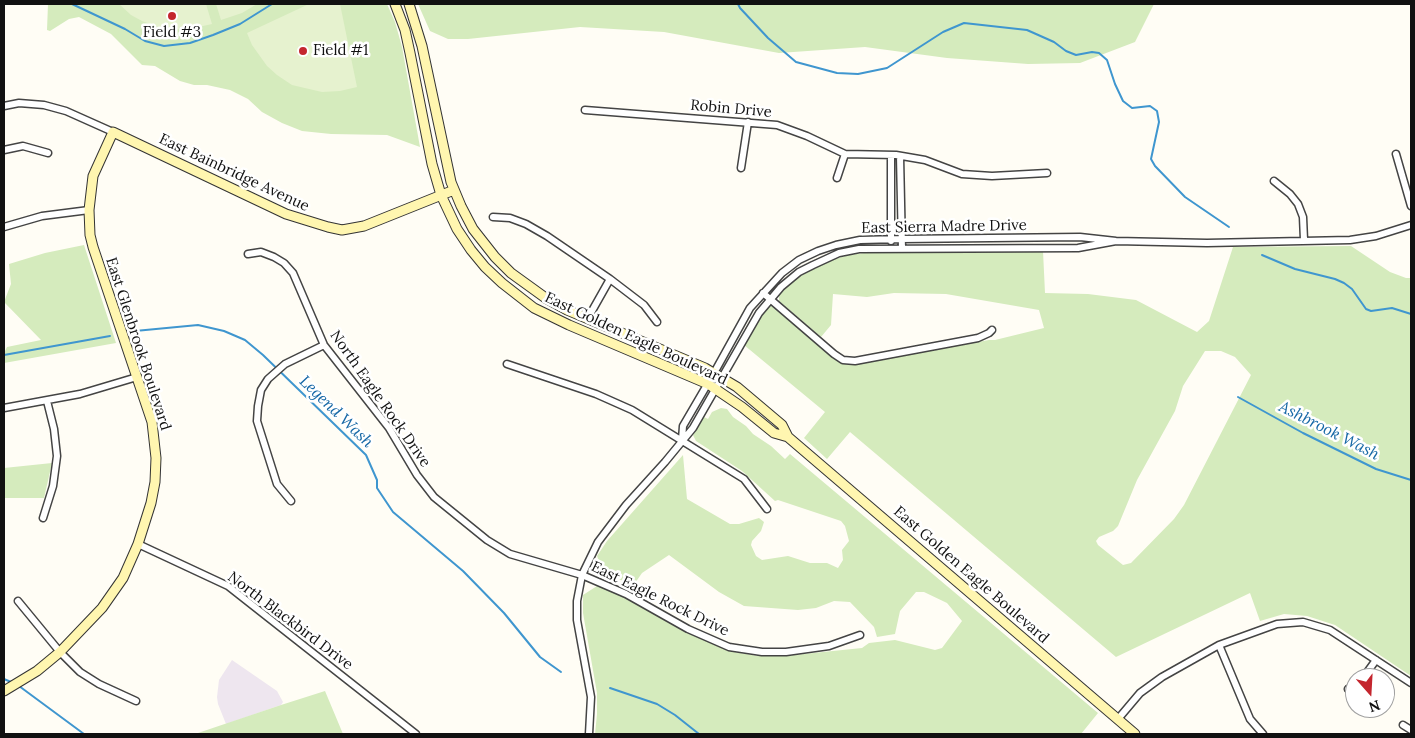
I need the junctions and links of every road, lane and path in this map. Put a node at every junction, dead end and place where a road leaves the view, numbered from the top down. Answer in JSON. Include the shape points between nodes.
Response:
{"nodes":[{"id":1,"x":395,"y":4,"type":"edge"},
{"id":2,"x":409,"y":4,"type":"edge"},
{"id":3,"x":4,"y":106,"type":"edge"},
{"id":4,"x":585,"y":110,"type":"dead end"},
{"id":5,"x":748,"y":122,"type":"junction"},
{"id":6,"x":113,"y":132,"type":"junction"},
{"id":7,"x":4,"y":150,"type":"edge"},
{"id":8,"x":48,"y":153,"type":"dead end"},
{"id":9,"x":845,"y":154,"type":"junction"},
{"id":10,"x":1396,"y":154,"type":"dead end"},
{"id":11,"x":891,"y":155,"type":"junction"},
{"id":12,"x":900,"y":156,"type":"junction"},
{"id":13,"x":741,"y":168,"type":"dead end"},
{"id":14,"x":1047,"y":173,"type":"dead end"},
{"id":15,"x":836,"y":178,"type":"dead end"},
{"id":16,"x":1274,"y":181,"type":"dead end"},
{"id":17,"x":454,"y":190,"type":"junction"},
{"id":18,"x":441,"y":195,"type":"junction"},
{"id":19,"x":1411,"y":206,"type":"edge"},
{"id":20,"x":89,"y":210,"type":"junction"},
{"id":21,"x":493,"y":217,"type":"dead end"},
{"id":22,"x":1411,"y":225,"type":"edge"},
{"id":23,"x":4,"y":227,"type":"edge"},
{"id":24,"x":890,"y":239,"type":"junction"},
{"id":25,"x":901,"y":239,"type":"junction"},
{"id":26,"x":1304,"y":240,"type":"junction"},
{"id":27,"x":1116,"y":241,"type":"junction"},
{"id":28,"x":891,"y":249,"type":"junction"},
{"id":29,"x":902,"y":249,"type":"junction"},
{"id":30,"x":248,"y":254,"type":"dead end"},
{"id":31,"x":610,"y":279,"type":"junction"},
{"id":32,"x":763,"y":293,"type":"junction"},
{"id":33,"x":771,"y":299,"type":"junction"},
{"id":34,"x":534,"y":308,"type":"junction"},
{"id":35,"x":588,"y":318,"type":"junction"},
{"id":36,"x":657,"y":322,"type":"dead end"},
{"id":37,"x":992,"y":330,"type":"dead end"},
{"id":38,"x":324,"y":344,"type":"junction"},
{"id":39,"x":507,"y":364,"type":"dead end"},
{"id":40,"x":718,"y":376,"type":"junction"},
{"id":41,"x":137,"y":378,"type":"junction"},
{"id":42,"x":712,"y":386,"type":"junction"},
{"id":43,"x":47,"y":401,"type":"junction"},
{"id":44,"x":4,"y":408,"type":"edge"},
{"id":45,"x":788,"y":437,"type":"junction"},
{"id":46,"x":682,"y":440,"type":"junction"},
{"id":47,"x":291,"y":501,"type":"dead end"},
{"id":48,"x":767,"y":509,"type":"dead end"},
{"id":49,"x":43,"y":518,"type":"dead end"},
{"id":50,"x":138,"y":544,"type":"junction"},
{"id":51,"x":510,"y":554,"type":"joint"},
{"id":52,"x":582,"y":575,"type":"junction"},
{"id":53,"x":18,"y":601,"type":"dead end"},
{"id":54,"x":860,"y":635,"type":"dead end"},
{"id":55,"x":1219,"y":645,"type":"junction"},
{"id":56,"x":60,"y":652,"type":"junction"},
{"id":57,"x":1376,"y":660,"type":"junction"},
{"id":58,"x":1371,"y":668,"type":"edge"},
{"id":59,"x":1411,"y":683,"type":"edge"},
{"id":60,"x":4,"y":691,"type":"edge"},
{"id":61,"x":136,"y":701,"type":"dead end"},
{"id":62,"x":1118,"y":719,"type":"junction"},
{"id":63,"x":416,"y":734,"type":"edge"},
{"id":64,"x":589,"y":734,"type":"edge"},
{"id":65,"x":1135,"y":734,"type":"edge"},
{"id":66,"x":1263,"y":734,"type":"edge"}],
"edges":[{"from":1,"to":18,"type":"street","name":"East Golden Eagle Boulevard","via":[[405,30]]},
{"from":2,"to":17,"type":"street","name":"East Golden Eagle Boulevard","via":[[422,46]]},
{"from":3,"to":6,"type":"street","name":"East Bainbridge Avenue","via":[[19,103],[44,105]]},
{"from":4,"to":5,"type":"street","name":"Robin Drive"},
{"from":5,"to":9,"type":"street","name":"Robin Drive","via":[[776,125]]},
{"from":5,"to":13,"type":"street"},
{"from":6,"to":18,"type":"street","name":"East Bainbridge Avenue","via":[[286,214],[342,230],[364,226]]},
{"from":6,"to":20,"type":"street","name":"East Glenbrook Boulevard","via":[[93,176]]},
{"from":7,"to":8,"type":"street","via":[[23,146]]},
{"from":9,"to":11,"type":"street","name":"Robin Drive"},
{"from":9,"to":15,"type":"street"},
{"from":10,"to":19,"type":"street"},
{"from":11,"to":12,"type":"street","name":"Robin Drive"},
{"from":11,"to":24,"type":"street"},
{"from":12,"to":14,"type":"street","name":"Robin Drive","via":[[925,160],[962,174]]},
{"from":12,"to":25,"type":"street"},
{"from":16,"to":26,"type":"street","via":[[1298,204],[1303,217]]},
{"from":17,"to":18,"type":"street","name":"East Bainbridge Avenue"},
{"from":17,"to":35,"type":"street","name":"East Golden Eagle Boulevard","via":[[473,229],[511,273],[547,300]]},
{"from":18,"to":34,"type":"street","name":"East Golden Eagle Boulevard","via":[[457,230],[471,250],[502,283]]},
{"from":20,"to":23,"type":"street","via":[[42,216]]},
{"from":20,"to":41,"type":"street","name":"East Glenbrook Boulevard","via":[[93,247]]},
{"from":21,"to":31,"type":"street","via":[[510,218],[526,224]]},
{"from":22,"to":26,"type":"street","name":"East Sierra Madre Drive","via":[[1350,240]]},
{"from":24,"to":25,"type":"street","name":"East Sierra Madre Drive"},
{"from":24,"to":28,"type":"street"},
{"from":24,"to":32,"type":"street","name":"East Sierra Madre Drive","via":[[860,240],[818,251],[788,269]]},
{"from":25,"to":27,"type":"street","name":"East Sierra Madre Drive","via":[[1080,237]]},
{"from":25,"to":29,"type":"street"},
{"from":26,"to":27,"type":"street","name":"East Sierra Madre Drive","via":[[1237,243]]},
{"from":27,"to":29,"type":"street","name":"East Sierra Madre Drive","via":[[1078,248]]},
{"from":28,"to":29,"type":"street","name":"East Sierra Madre Drive"},
{"from":28,"to":33,"type":"street","name":"East Sierra Madre Drive","via":[[845,251],[824,259],[799,272]]},
{"from":30,"to":38,"type":"street","name":"North Eagle Rock Drive","via":[[261,252],[274,257],[293,273]]},
{"from":31,"to":35,"type":"street"},
{"from":31,"to":36,"type":"street","via":[[644,305]]},
{"from":32,"to":33,"type":"street"},
{"from":32,"to":40,"type":"street","name":"East Sierra Madre Drive","via":[[750,308]]},
{"from":33,"to":37,"type":"street","via":[[843,360],[855,361],[978,338]]},
{"from":33,"to":40,"type":"street","name":"East Sierra Madre Drive"},
{"from":34,"to":35,"type":"street","via":[[574,321]]},
{"from":34,"to":42,"type":"street","name":"East Golden Eagle Boulevard"},
{"from":35,"to":40,"type":"street","name":"East Golden Eagle Boulevard"},
{"from":38,"to":47,"type":"street","via":[[285,364],[261,390],[257,421],[277,484]]},
{"from":38,"to":51,"type":"street","name":"North Eagle Rock Drive","via":[[388,428],[434,497],[487,540]]},
{"from":39,"to":46,"type":"street","via":[[603,397]]},
{"from":40,"to":42,"type":"street"},
{"from":40,"to":45,"type":"street","name":"East Golden Eagle Boulevard","via":[[782,425]]},
{"from":41,"to":43,"type":"street"},
{"from":41,"to":50,"type":"street","name":"East Glenbrook Boulevard","via":[[152,422],[156,458],[151,503]]},
{"from":42,"to":45,"type":"street","name":"East Golden Eagle Boulevard","via":[[774,433]]},
{"from":42,"to":46,"type":"street","via":[[683,426]]},
{"from":43,"to":44,"type":"street"},
{"from":43,"to":49,"type":"street","via":[[57,456],[53,486]]},
{"from":45,"to":62,"type":"street","name":"East Golden Eagle Boulevard"},
{"from":46,"to":48,"type":"street","via":[[744,479]]},
{"from":46,"to":52,"type":"street","via":[[598,542]]},
{"from":50,"to":56,"type":"street","name":"East Glenbrook Boulevard","via":[[123,578],[102,608]]},
{"from":50,"to":63,"type":"street","name":"North Blackbird Drive","via":[[228,586]]},
{"from":51,"to":52,"type":"street","name":"East Eagle Rock Drive"},
{"from":52,"to":54,"type":"street","name":"East Eagle Rock Drive","via":[[729,647],[786,652],[829,646]]},
{"from":52,"to":64,"type":"street","via":[[577,620],[591,697]]},
{"from":53,"to":56,"type":"street"},
{"from":55,"to":57,"type":"street","via":[[1277,624],[1303,622],[1330,630]]},
{"from":55,"to":62,"type":"street","via":[[1140,693]]},
{"from":55,"to":66,"type":"street","via":[[1250,719]]},
{"from":56,"to":60,"type":"street","name":"East Glenbrook Boulevard","via":[[38,671]]},
{"from":56,"to":61,"type":"street","via":[[80,672]]},
{"from":57,"to":58,"type":"street"},
{"from":57,"to":59,"type":"street"},
{"from":62,"to":65,"type":"street","name":"East Golden Eagle Boulevard"}]}
